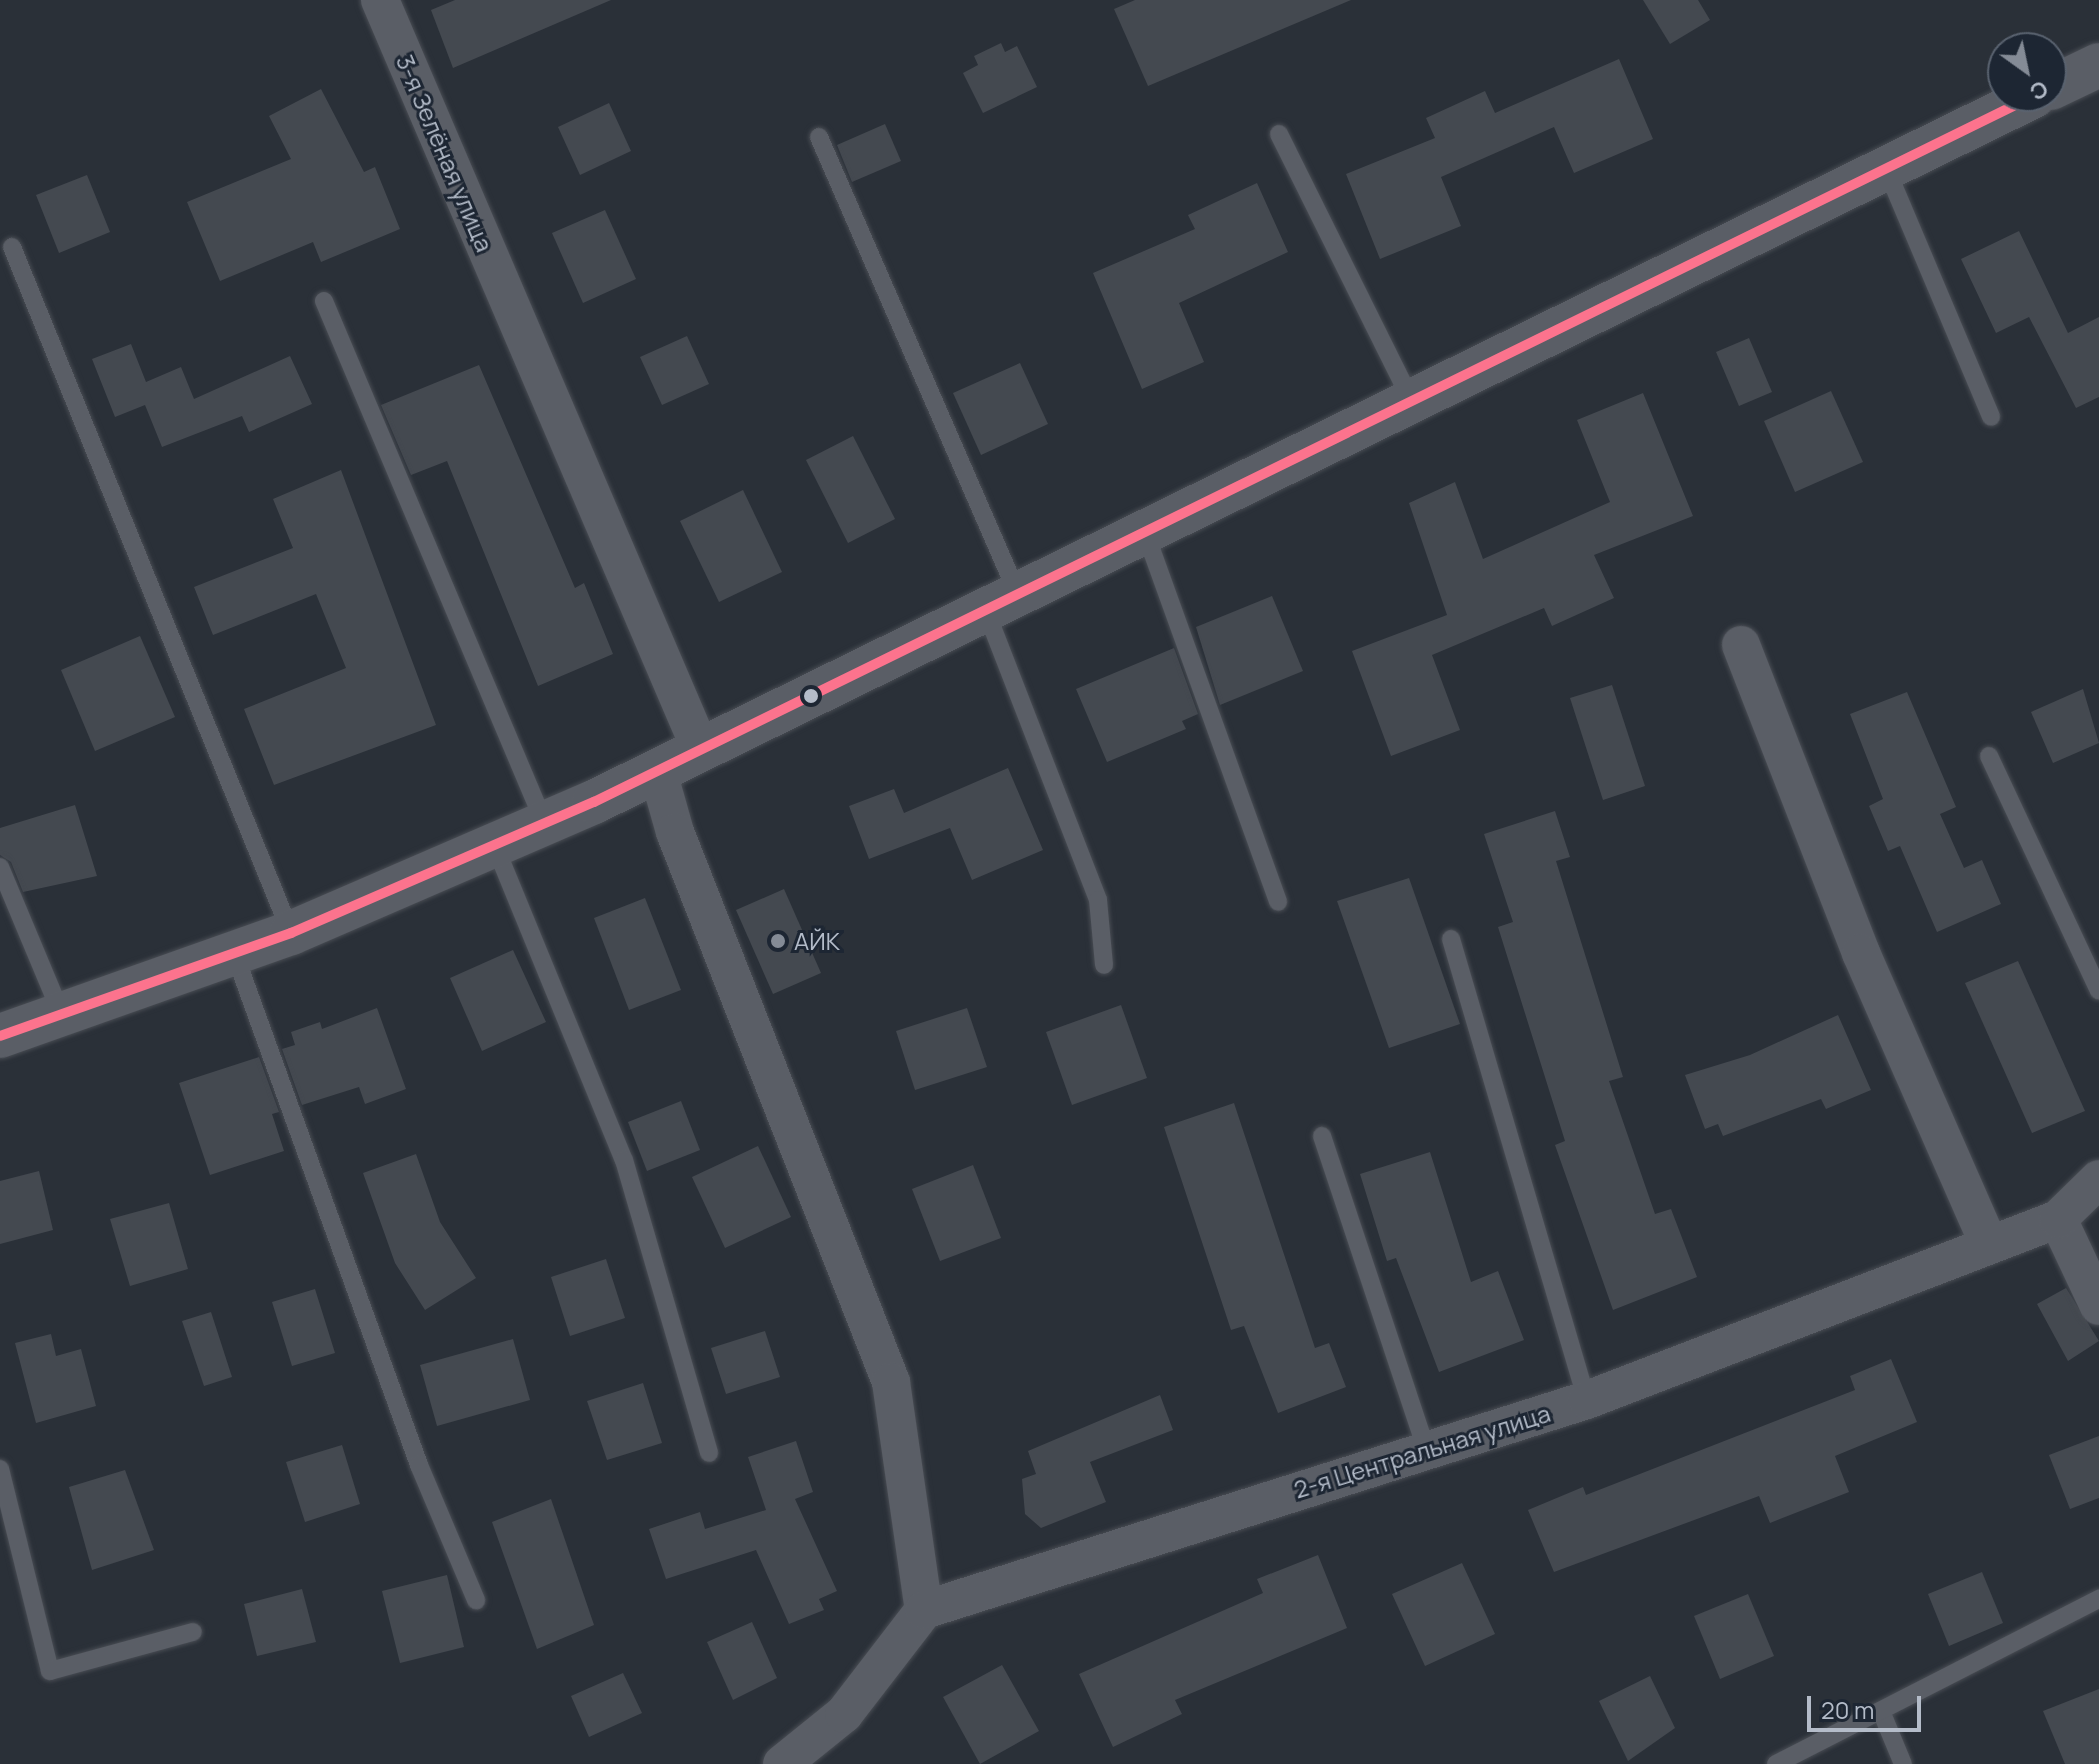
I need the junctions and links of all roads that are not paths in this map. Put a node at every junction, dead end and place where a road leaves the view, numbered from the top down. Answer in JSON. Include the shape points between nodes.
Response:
{"nodes":[{"id":1,"x":380,"y":0,"type":"edge"},
{"id":2,"x":2099,"y":65,"type":"edge"},
{"id":3,"x":2067,"y":80,"type":"edge"},
{"id":4,"x":2001,"y":112,"type":"edge"},
{"id":5,"x":1279,"y":134,"type":"dead end"},
{"id":6,"x":819,"y":137,"type":"dead end"},
{"id":7,"x":1886,"y":167,"type":"junction"},
{"id":8,"x":12,"y":247,"type":"dead end"},
{"id":9,"x":324,"y":301,"type":"dead end"},
{"id":10,"x":1411,"y":400,"type":"junction"},
{"id":11,"x":1991,"y":417,"type":"dead end"},
{"id":12,"x":1144,"y":530,"type":"junction"},
{"id":13,"x":1001,"y":600,"type":"junction"},
{"id":14,"x":1741,"y":645,"type":"dead end"},
{"id":15,"x":700,"y":748,"type":"junction"},
{"id":16,"x":1989,"y":756,"type":"dead end"},
{"id":17,"x":658,"y":772,"type":"junction"},
{"id":18,"x":544,"y":822,"type":"junction"},
{"id":19,"x":493,"y":842,"type":"junction"},
{"id":20,"x":0,"y":867,"type":"edge"},
{"id":21,"x":1278,"y":902,"type":"dead end"},
{"id":22,"x":291,"y":933,"type":"junction"},
{"id":23,"x":1451,"y":939,"type":"dead end"},
{"id":24,"x":235,"y":955,"type":"junction"},
{"id":25,"x":1104,"y":965,"type":"dead end"},
{"id":26,"x":2099,"y":991,"type":"edge"},
{"id":27,"x":62,"y":1015,"type":"junction"},
{"id":28,"x":0,"y":1036,"type":"edge"},
{"id":29,"x":1322,"y":1136,"type":"dead end"},
{"id":30,"x":2099,"y":1179,"type":"edge"},
{"id":31,"x":2058,"y":1219,"type":"junction"},
{"id":32,"x":1989,"y":1245,"type":"junction"},
{"id":33,"x":2099,"y":1306,"type":"edge"},
{"id":34,"x":1587,"y":1400,"type":"junction"},
{"id":35,"x":1426,"y":1448,"type":"junction"},
{"id":36,"x":709,"y":1453,"type":"dead end"},
{"id":37,"x":0,"y":1469,"type":"edge"},
{"id":38,"x":2099,"y":1599,"type":"edge"},
{"id":39,"x":476,"y":1600,"type":"dead end"},
{"id":40,"x":924,"y":1610,"type":"junction"},
{"id":41,"x":193,"y":1632,"type":"dead end"},
{"id":42,"x":1881,"y":1711,"type":"junction"},
{"id":43,"x":782,"y":1764,"type":"edge"},
{"id":44,"x":1776,"y":1764,"type":"edge"},
{"id":45,"x":1903,"y":1764,"type":"edge"}],
"edges":[{"from":1,"to":15,"type":"street","name":"3-я Зелёная улица"},
{"from":2,"to":3,"type":"street"},
{"from":4,"to":7,"type":"street"},
{"from":5,"to":10,"type":"lane"},
{"from":6,"to":13,"type":"lane"},
{"from":7,"to":10,"type":"street"},
{"from":7,"to":11,"type":"lane"},
{"from":8,"to":22,"type":"lane"},
{"from":9,"to":18,"type":"lane"},
{"from":10,"to":12,"type":"street"},
{"from":12,"to":13,"type":"street"},
{"from":12,"to":21,"type":"lane"},
{"from":13,"to":15,"type":"street"},
{"from":13,"to":25,"type":"lane","via":[[1098,900]]},
{"from":14,"to":32,"type":"street","via":[[1861,953]]},
{"from":15,"to":17,"type":"street"},
{"from":16,"to":26,"type":"lane"},
{"from":17,"to":18,"type":"street"},
{"from":17,"to":40,"type":"street","via":[[675,832],[891,1382]]},
{"from":18,"to":19,"type":"street"},
{"from":19,"to":22,"type":"street"},
{"from":19,"to":36,"type":"lane","via":[[624,1160]]},
{"from":20,"to":27,"type":"lane"},
{"from":22,"to":24,"type":"street"},
{"from":23,"to":34,"type":"lane"},
{"from":24,"to":27,"type":"street"},
{"from":24,"to":39,"type":"lane","via":[[419,1465]]},
{"from":27,"to":28,"type":"street"},
{"from":29,"to":35,"type":"lane"},
{"from":30,"to":31,"type":"street","name":"2-я Центральная улица"},
{"from":31,"to":32,"type":"street","name":"2-я Центральная улица"},
{"from":31,"to":33,"type":"street"},
{"from":32,"to":34,"type":"street","name":"2-я Центральная улица"},
{"from":34,"to":35,"type":"street","name":"2-я Центральная улица"},
{"from":35,"to":40,"type":"street","name":"2-я Центральная улица"},
{"from":37,"to":41,"type":"lane","via":[[50,1671]]},
{"from":38,"to":42,"type":"lane"},
{"from":40,"to":43,"type":"street","via":[[844,1714]]},
{"from":42,"to":44,"type":"lane"},
{"from":42,"to":45,"type":"lane"}]}
